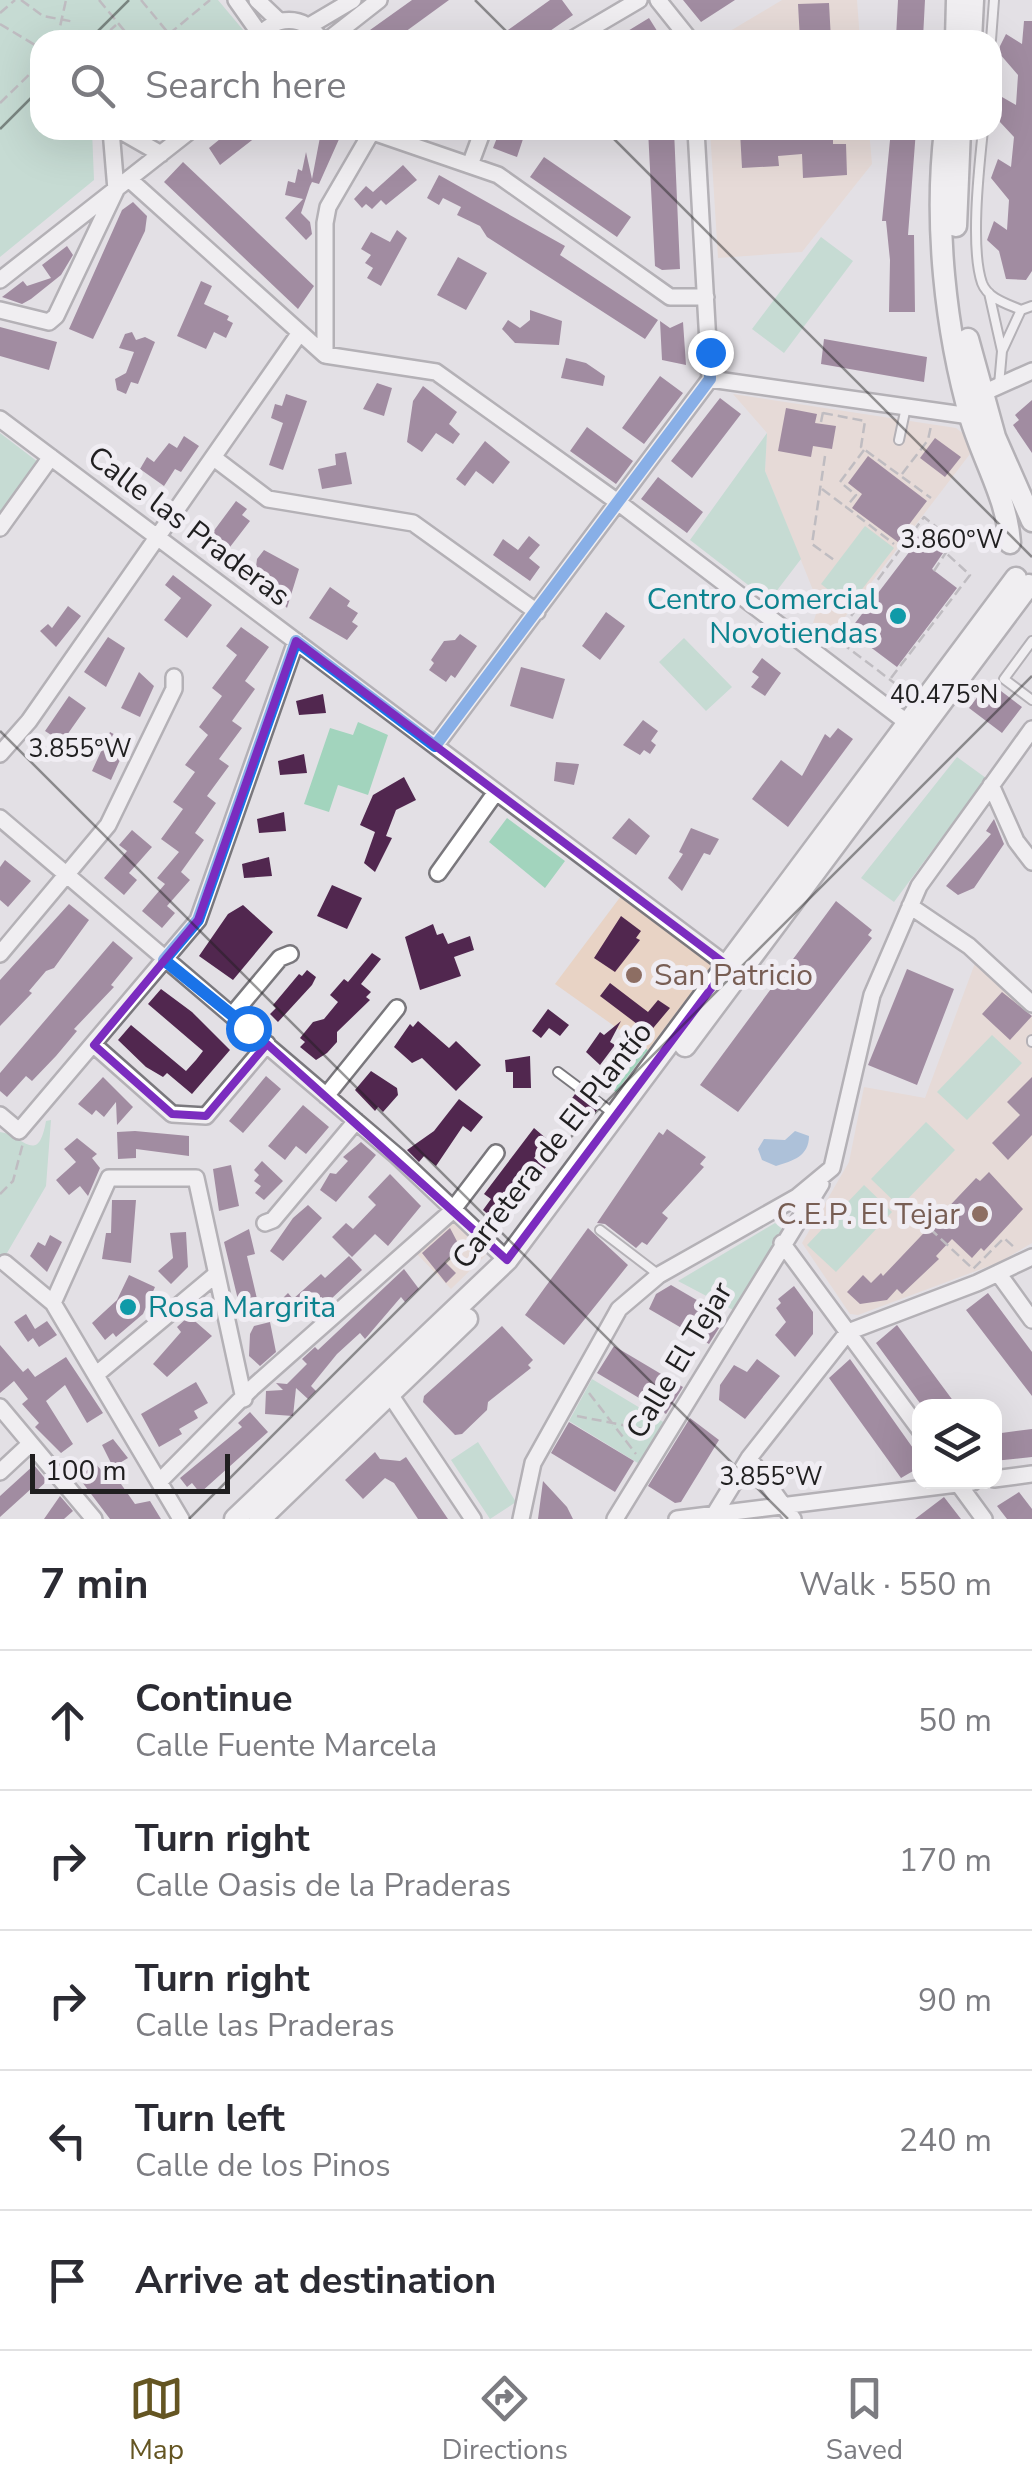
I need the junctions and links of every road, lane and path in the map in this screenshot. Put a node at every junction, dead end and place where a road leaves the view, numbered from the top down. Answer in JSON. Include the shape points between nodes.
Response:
{"nodes":[{"id":1,"x":18,"y":0,"type":"edge"},
{"id":2,"x":66,"y":0,"type":"edge"},
{"id":3,"x":98,"y":0,"type":"edge"},
{"id":4,"x":210,"y":0,"type":"edge"},
{"id":5,"x":236,"y":0,"type":"edge"},
{"id":6,"x":256,"y":0,"type":"edge"},
{"id":7,"x":353,"y":0,"type":"edge"},
{"id":8,"x":379,"y":0,"type":"edge"},
{"id":9,"x":638,"y":0,"type":"edge"},
{"id":10,"x":658,"y":0,"type":"edge"},
{"id":11,"x":957,"y":0,"type":"edge"},
{"id":12,"x":972,"y":0,"type":"edge"},
{"id":13,"x":994,"y":0,"type":"edge"},
{"id":14,"x":144,"y":1,"type":"edge"},
{"id":15,"x":0,"y":14,"type":"edge"},
{"id":16,"x":278,"y":21,"type":"junction"},
{"id":17,"x":61,"y":22,"type":"junction"},
{"id":18,"x":75,"y":22,"type":"dead end"},
{"id":19,"x":0,"y":24,"type":"edge"},
{"id":20,"x":118,"y":24,"type":"junction"},
{"id":21,"x":310,"y":26,"type":"junction"},
{"id":22,"x":59,"y":30,"type":"edge"},
{"id":23,"x":110,"y":30,"type":"edge"},
{"id":24,"x":123,"y":30,"type":"edge"},
{"id":25,"x":166,"y":30,"type":"edge"},
{"id":26,"x":174,"y":30,"type":"edge"},
{"id":27,"x":254,"y":30,"type":"edge"},
{"id":28,"x":267,"y":30,"type":"edge"},
{"id":29,"x":314,"y":30,"type":"edge"},
{"id":30,"x":338,"y":30,"type":"edge"},
{"id":31,"x":588,"y":30,"type":"edge"},
{"id":32,"x":682,"y":30,"type":"edge"},
{"id":33,"x":956,"y":30,"type":"edge"},
{"id":34,"x":971,"y":30,"type":"edge"},
{"id":35,"x":992,"y":30,"type":"edge"},
{"id":36,"x":30,"y":42,"type":"edge"},
{"id":37,"x":30,"y":74,"type":"edge"},
{"id":38,"x":0,"y":103,"type":"edge"},
{"id":39,"x":115,"y":140,"type":"edge"},
{"id":40,"x":134,"y":140,"type":"edge"},
{"id":41,"x":178,"y":140,"type":"edge"},
{"id":42,"x":364,"y":140,"type":"edge"},
{"id":43,"x":397,"y":140,"type":"edge"},
{"id":44,"x":479,"y":140,"type":"edge"},
{"id":45,"x":697,"y":140,"type":"edge"},
{"id":46,"x":945,"y":140,"type":"edge"},
{"id":47,"x":960,"y":140,"type":"edge"},
{"id":48,"x":982,"y":140,"type":"edge"},
{"id":49,"x":161,"y":154,"type":"junction"},
{"id":50,"x":470,"y":164,"type":"junction"},
{"id":51,"x":130,"y":180,"type":"junction"},
{"id":52,"x":116,"y":190,"type":"junction"},
{"id":53,"x":0,"y":280,"type":"edge"},
{"id":54,"x":990,"y":293,"type":"junction"},
{"id":55,"x":706,"y":297,"type":"junction"},
{"id":56,"x":1032,"y":306,"type":"edge"},
{"id":57,"x":0,"y":310,"type":"edge"},
{"id":58,"x":1021,"y":310,"type":"junction"},
{"id":59,"x":299,"y":334,"type":"junction"},
{"id":60,"x":1002,"y":352,"type":"junction"},
{"id":61,"x":325,"y":355,"type":"junction"},
{"id":62,"x":1032,"y":372,"type":"edge"},
{"id":63,"x":710,"y":379,"type":"junction"},
{"id":64,"x":990,"y":390,"type":"junction"},
{"id":65,"x":906,"y":407,"type":"junction"},
{"id":66,"x":927,"y":410,"type":"junction"},
{"id":67,"x":822,"y":413,"type":"dead end"},
{"id":68,"x":970,"y":416,"type":"junction"},
{"id":69,"x":0,"y":419,"type":"edge"},
{"id":70,"x":898,"y":440,"type":"dead end"},
{"id":71,"x":865,"y":449,"type":"junction"},
{"id":72,"x":825,"y":456,"type":"dead end"},
{"id":73,"x":52,"y":457,"type":"junction"},
{"id":74,"x":214,"y":458,"type":"junction"},
{"id":75,"x":900,"y":475,"type":"junction"},
{"id":76,"x":820,"y":488,"type":"junction"},
{"id":77,"x":931,"y":498,"type":"dead end"},
{"id":78,"x":619,"y":503,"type":"junction"},
{"id":79,"x":846,"y":508,"type":"junction"},
{"id":80,"x":1032,"y":524,"type":"edge"},
{"id":81,"x":0,"y":528,"type":"edge"},
{"id":82,"x":940,"y":530,"type":"dead end"},
{"id":83,"x":157,"y":539,"type":"junction"},
{"id":84,"x":954,"y":540,"type":"dead end"},
{"id":85,"x":1010,"y":543,"type":"junction"},
{"id":86,"x":894,"y":544,"type":"dead end"},
{"id":87,"x":946,"y":553,"type":"junction"},
{"id":88,"x":834,"y":560,"type":"dead end"},
{"id":89,"x":934,"y":570,"type":"dead end"},
{"id":90,"x":1026,"y":583,"type":"edge"},
{"id":91,"x":866,"y":596,"type":"junction"},
{"id":92,"x":872,"y":600,"type":"dead end"},
{"id":93,"x":538,"y":612,"type":"junction"},
{"id":94,"x":296,"y":641,"type":"junction"},
{"id":95,"x":1032,"y":641,"type":"edge"},
{"id":96,"x":174,"y":676,"type":"dead end"},
{"id":97,"x":890,"y":680,"type":"junction"},
{"id":98,"x":1032,"y":700,"type":"edge"},
{"id":99,"x":903,"y":719,"type":"junction"},
{"id":100,"x":1032,"y":729,"type":"edge"},
{"id":101,"x":435,"y":746,"type":"junction"},
{"id":102,"x":0,"y":754,"type":"edge"},
{"id":103,"x":991,"y":785,"type":"junction"},
{"id":104,"x":496,"y":792,"type":"junction"},
{"id":105,"x":0,"y":818,"type":"edge"},
{"id":106,"x":1032,"y":862,"type":"edge"},
{"id":107,"x":438,"y":873,"type":"dead end"},
{"id":108,"x":66,"y":875,"type":"junction"},
{"id":109,"x":910,"y":906,"type":"junction"},
{"id":110,"x":0,"y":954,"type":"edge"},
{"id":111,"x":290,"y":954,"type":"dead end"},
{"id":112,"x":164,"y":960,"type":"junction"},
{"id":113,"x":728,"y":966,"type":"junction"},
{"id":114,"x":1032,"y":1004,"type":"edge"},
{"id":115,"x":397,"y":1008,"type":"dead end"},
{"id":116,"x":233,"y":1014,"type":"junction"},
{"id":117,"x":267,"y":1044,"type":"junction"},
{"id":118,"x":94,"y":1046,"type":"junction"},
{"id":119,"x":558,"y":1072,"type":"dead end"},
{"id":120,"x":326,"y":1096,"type":"junction"},
{"id":121,"x":0,"y":1114,"type":"edge"},
{"id":122,"x":615,"y":1116,"type":"junction"},
{"id":123,"x":356,"y":1121,"type":"junction"},
{"id":124,"x":19,"y":1130,"type":"junction"},
{"id":125,"x":496,"y":1152,"type":"dead end"},
{"id":126,"x":832,"y":1168,"type":"junction"},
{"id":127,"x":0,"y":1194,"type":"edge"},
{"id":128,"x":773,"y":1208,"type":"junction"},
{"id":129,"x":908,"y":1208,"type":"dead end"},
{"id":130,"x":453,"y":1209,"type":"junction"},
{"id":131,"x":264,"y":1223,"type":"dead end"},
{"id":132,"x":600,"y":1230,"type":"dead end"},
{"id":133,"x":787,"y":1236,"type":"junction"},
{"id":134,"x":1029,"y":1258,"type":"edge"},
{"id":135,"x":507,"y":1260,"type":"junction"},
{"id":136,"x":5,"y":1262,"type":"dead end"},
{"id":137,"x":998,"y":1273,"type":"junction"},
{"id":138,"x":214,"y":1276,"type":"junction"},
{"id":139,"x":659,"y":1276,"type":"junction"},
{"id":140,"x":54,"y":1303,"type":"junction"},
{"id":141,"x":1032,"y":1320,"type":"edge"},
{"id":142,"x":848,"y":1332,"type":"junction"},
{"id":143,"x":98,"y":1373,"type":"junction"},
{"id":144,"x":580,"y":1379,"type":"junction"},
{"id":145,"x":389,"y":1394,"type":"junction"},
{"id":146,"x":244,"y":1399,"type":"junction"},
{"id":147,"x":0,"y":1407,"type":"edge"},
{"id":148,"x":561,"y":1412,"type":"junction"},
{"id":149,"x":912,"y":1419,"type":"edge"},
{"id":150,"x":609,"y":1423,"type":"junction"},
{"id":151,"x":666,"y":1433,"type":"junction"},
{"id":152,"x":30,"y":1444,"type":"junction"},
{"id":153,"x":749,"y":1458,"type":"junction"},
{"id":154,"x":646,"y":1466,"type":"junction"},
{"id":155,"x":0,"y":1472,"type":"edge"},
{"id":156,"x":1032,"y":1474,"type":"edge"},
{"id":157,"x":1002,"y":1478,"type":"edge"},
{"id":158,"x":160,"y":1481,"type":"junction"},
{"id":159,"x":922,"y":1489,"type":"edge"},
{"id":160,"x":967,"y":1489,"type":"edge"},
{"id":161,"x":788,"y":1512,"type":"edge"},
{"id":162,"x":714,"y":1515,"type":"junction"},
{"id":163,"x":94,"y":1519,"type":"edge"},
{"id":164,"x":180,"y":1519,"type":"edge"},
{"id":165,"x":235,"y":1519,"type":"edge"},
{"id":166,"x":260,"y":1519,"type":"edge"},
{"id":167,"x":473,"y":1519,"type":"edge"},
{"id":168,"x":521,"y":1519,"type":"edge"},
{"id":169,"x":615,"y":1519,"type":"edge"},
{"id":170,"x":677,"y":1519,"type":"edge"},
{"id":171,"x":984,"y":1519,"type":"edge"}],
"edges":[{"from":1,"to":15,"type":"path"},
{"from":1,"to":17,"type":"path"},
{"from":2,"to":17,"type":"path"},
{"from":3,"to":20,"type":"path"},
{"from":4,"to":26,"type":"path"},
{"from":5,"to":27,"type":"street"},
{"from":6,"to":16,"type":"street"},
{"from":7,"to":21,"type":"street"},
{"from":8,"to":30,"type":"street"},
{"from":9,"to":31,"type":"street"},
{"from":10,"to":32,"type":"street"},
{"from":11,"to":33,"type":"street"},
{"from":12,"to":34,"type":"street"},
{"from":13,"to":35,"type":"lane"},
{"from":14,"to":25,"type":"path"},
{"from":16,"to":21,"type":"street"},
{"from":16,"to":28,"type":"street"},
{"from":17,"to":18,"type":"path"},
{"from":17,"to":22,"type":"path"},
{"from":19,"to":36,"type":"path"},
{"from":20,"to":23,"type":"path"},
{"from":20,"to":24,"type":"path"},
{"from":21,"to":29,"type":"street"},
{"from":37,"to":38,"type":"path"},
{"from":39,"to":52,"type":"street"},
{"from":40,"to":49,"type":"street"},
{"from":41,"to":49,"type":"street"},
{"from":42,"to":61,"type":"street","via":[[325,223]]},
{"from":43,"to":50,"type":"street"},
{"from":44,"to":50,"type":"street"},
{"from":45,"to":55,"type":"street"},
{"from":46,"to":68,"type":"street","via":[[950,320]]},
{"from":47,"to":64,"type":"street","via":[[956,228],[963,320]]},
{"from":48,"to":54,"type":"lane","via":[[978,225],[982,283]]},
{"from":49,"to":51,"type":"street"},
{"from":50,"to":55,"type":"street","via":[[498,175],[670,297]]},
{"from":51,"to":52,"type":"street"},
{"from":51,"to":59,"type":"street"},
{"from":52,"to":53,"type":"street"},
{"from":52,"to":57,"type":"street","via":[[56,316],[38,322]]},
{"from":54,"to":58,"type":"lane"},
{"from":54,"to":60,"type":"lane"},
{"from":55,"to":63,"type":"street"},
{"from":56,"to":58,"type":"lane"},
{"from":58,"to":60,"type":"lane"},
{"from":59,"to":61,"type":"street"},
{"from":59,"to":74,"type":"street"},
{"from":60,"to":64,"type":"lane"},
{"from":61,"to":78,"type":"street","via":[[436,372]]},
{"from":62,"to":64,"type":"street"},
{"from":63,"to":65,"type":"street"},
{"from":63,"to":78,"type":"street"},
{"from":64,"to":80,"type":"street","via":[[994,437]]},
{"from":65,"to":66,"type":"street"},
{"from":65,"to":70,"type":"lane"},
{"from":66,"to":68,"type":"street"},
{"from":66,"to":75,"type":"path","via":[[928,440]]},
{"from":67,"to":71,"type":"path","via":[[865,420]]},
{"from":68,"to":85,"type":"street","via":[[1008,516]]},
{"from":69,"to":73,"type":"street","name":"Calle las Praderas"},
{"from":71,"to":75,"type":"path"},
{"from":71,"to":79,"type":"path","via":[[840,482],[856,495]]},
{"from":72,"to":76,"type":"path"},
{"from":73,"to":81,"type":"street"},
{"from":73,"to":83,"type":"street","name":"Calle las Praderas"},
{"from":74,"to":83,"type":"street"},
{"from":74,"to":93,"type":"street","via":[[268,499],[413,522]]},
{"from":75,"to":77,"type":"path"},
{"from":76,"to":79,"type":"path"},
{"from":76,"to":88,"type":"path","via":[[812,544]]},
{"from":78,"to":93,"type":"street"},
{"from":78,"to":99,"type":"street"},
{"from":79,"to":86,"type":"path"},
{"from":80,"to":85,"type":"street"},
{"from":82,"to":91,"type":"path","via":[[924,517]]},
{"from":83,"to":94,"type":"street","name":"Calle las Praderas"},
{"from":83,"to":102,"type":"street"},
{"from":84,"to":87,"type":"path"},
{"from":85,"to":90,"type":"street","via":[[1008,562]]},
{"from":87,"to":89,"type":"path"},
{"from":87,"to":97,"type":"path","via":[[970,575]]},
{"from":90,"to":99,"type":"street","name":"Carretera de El Plantío"},
{"from":90,"to":145,"type":"street","name":"Carretera de El Plantío","via":[[516,1269]]},
{"from":91,"to":92,"type":"path"},
{"from":91,"to":97,"type":"path","via":[[835,638]]},
{"from":93,"to":101,"type":"street"},
{"from":94,"to":101,"type":"street","name":"Calle las Praderas"},
{"from":94,"to":112,"type":"street","via":[[198,920]]},
{"from":95,"to":98,"type":"lane","via":[[1004,680]]},
{"from":96,"to":108,"type":"street","via":[[174,689],[108,824]]},
{"from":97,"to":99,"type":"path","via":[[912,695]]},
{"from":99,"to":113,"type":"street","name":"Carretera de El Plantío"},
{"from":100,"to":103,"type":"street"},
{"from":101,"to":104,"type":"street","name":"Calle las Praderas"},
{"from":103,"to":106,"type":"street"},
{"from":103,"to":109,"type":"street"},
{"from":104,"to":107,"type":"street"},
{"from":104,"to":113,"type":"street","name":"Calle las Praderas"},
{"from":105,"to":108,"type":"street"},
{"from":108,"to":110,"type":"street"},
{"from":108,"to":112,"type":"street"},
{"from":109,"to":114,"type":"street","via":[[969,946]]},
{"from":109,"to":126,"type":"street","via":[[872,996]]},
{"from":111,"to":116,"type":"street"},
{"from":112,"to":116,"type":"street"},
{"from":112,"to":118,"type":"street"},
{"from":113,"to":122,"type":"street","name":"Carretera de El Plantío"},
{"from":115,"to":120,"type":"street"},
{"from":116,"to":117,"type":"street"},
{"from":117,"to":118,"type":"street","via":[[206,1116],[172,1114]]},
{"from":117,"to":120,"type":"street"},
{"from":118,"to":124,"type":"street"},
{"from":119,"to":122,"type":"lane"},
{"from":120,"to":123,"type":"street"},
{"from":121,"to":124,"type":"street"},
{"from":122,"to":135,"type":"street","name":"Carretera de El Plantío"},
{"from":123,"to":130,"type":"street"},
{"from":123,"to":131,"type":"street"},
{"from":124,"to":127,"type":"path","via":[[24,1148],[13,1181]]},
{"from":125,"to":130,"type":"street"},
{"from":126,"to":128,"type":"street","via":[[797,1198]]},
{"from":126,"to":133,"type":"street","name":"Calle El Tejar"},
{"from":128,"to":133,"type":"street","via":[[786,1215]]},
{"from":128,"to":139,"type":"street"},
{"from":129,"to":134,"type":"path","via":[[972,1268],[1004,1238]]},
{"from":130,"to":135,"type":"street"},
{"from":130,"to":146,"type":"street"},
{"from":132,"to":139,"type":"lane"},
{"from":133,"to":142,"type":"street"},
{"from":133,"to":151,"type":"street","name":"Calle El Tejar"},
{"from":134,"to":137,"type":"street"},
{"from":135,"to":165,"type":"street","name":"Carretera de El Plantío"},
{"from":136,"to":140,"type":"street"},
{"from":137,"to":141,"type":"street"},
{"from":137,"to":142,"type":"street"},
{"from":138,"to":140,"type":"street","via":[[196,1178],[109,1178]]},
{"from":138,"to":143,"type":"street"},
{"from":138,"to":146,"type":"street"},
{"from":139,"to":144,"type":"street","via":[[619,1309]]},
{"from":140,"to":143,"type":"street"},
{"from":142,"to":149,"type":"street"},
{"from":142,"to":153,"type":"street"},
{"from":143,"to":158,"type":"street"},
{"from":144,"to":148,"type":"street"},
{"from":144,"to":150,"type":"path"},
{"from":145,"to":166,"type":"street","name":"Carretera de El Plantío"},
{"from":145,"to":167,"type":"street"},
{"from":146,"to":158,"type":"street"},
{"from":147,"to":152,"type":"street"},
{"from":148,"to":150,"type":"path"},
{"from":148,"to":168,"type":"street","via":[[533,1462]]},
{"from":150,"to":151,"type":"path"},
{"from":150,"to":154,"type":"path"},
{"from":151,"to":154,"type":"street","name":"Calle El Tejar"},
{"from":152,"to":155,"type":"street"},
{"from":152,"to":163,"type":"street"},
{"from":153,"to":161,"type":"street"},
{"from":153,"to":162,"type":"street"},
{"from":154,"to":169,"type":"street","name":"Calle El Tejar"},
{"from":156,"to":157,"type":"street"},
{"from":158,"to":164,"type":"street"},
{"from":159,"to":161,"type":"street"},
{"from":160,"to":171,"type":"street"},
{"from":161,"to":162,"type":"street"},
{"from":162,"to":170,"type":"street"}]}
